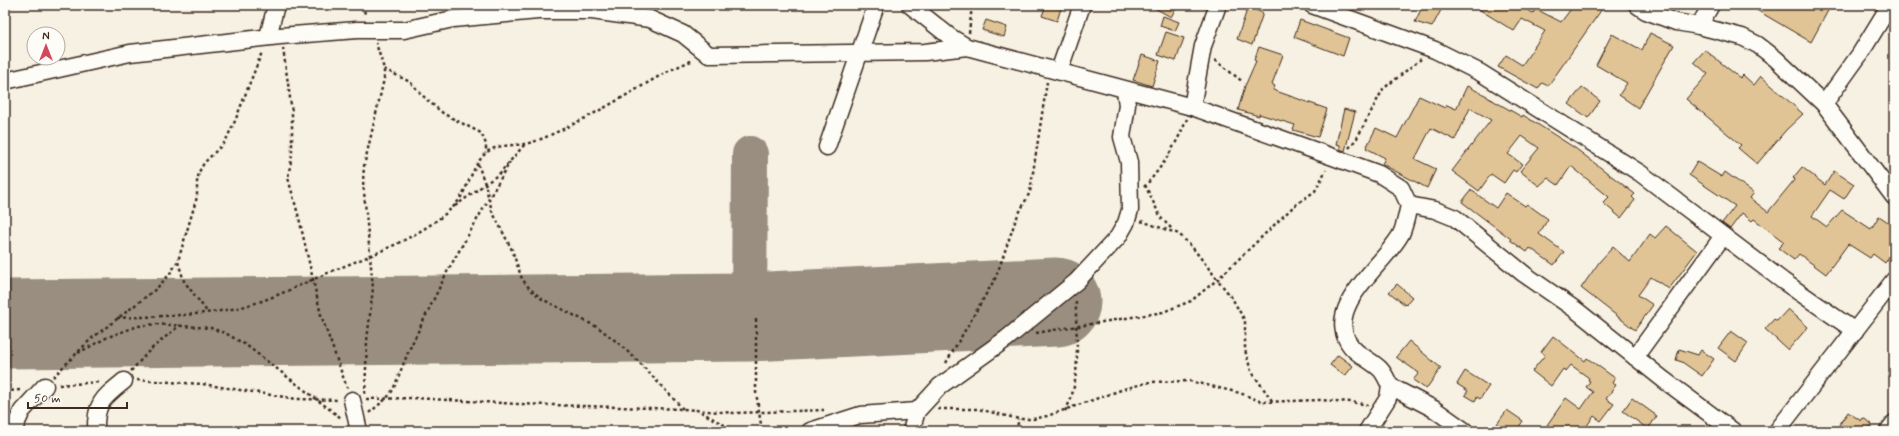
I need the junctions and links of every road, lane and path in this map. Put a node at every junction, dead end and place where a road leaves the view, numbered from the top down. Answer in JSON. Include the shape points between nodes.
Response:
{"nodes":[{"id":1,"x":276,"y":5,"type":"edge"},
{"id":2,"x":876,"y":5,"type":"edge"},
{"id":3,"x":910,"y":5,"type":"edge"},
{"id":4,"x":972,"y":5,"type":"edge"},
{"id":5,"x":1082,"y":5,"type":"edge"},
{"id":6,"x":1218,"y":5,"type":"edge"},
{"id":7,"x":1312,"y":5,"type":"edge"},
{"id":8,"x":1637,"y":5,"type":"edge"},
{"id":9,"x":1711,"y":5,"type":"edge"},
{"id":10,"x":1890,"y":5,"type":"edge"},
{"id":11,"x":1699,"y":26,"type":"junction"},
{"id":12,"x":372,"y":30,"type":"junction"},
{"id":13,"x":274,"y":37,"type":"junction"},
{"id":14,"x":1203,"y":46,"type":"junction"},
{"id":15,"x":967,"y":47,"type":"junction"},
{"id":16,"x":1435,"y":50,"type":"junction"},
{"id":17,"x":858,"y":53,"type":"junction"},
{"id":18,"x":708,"y":55,"type":"junction"},
{"id":19,"x":384,"y":69,"type":"junction"},
{"id":20,"x":1054,"y":70,"type":"junction"},
{"id":21,"x":5,"y":81,"type":"edge"},
{"id":22,"x":1243,"y":82,"type":"dead end"},
{"id":23,"x":1125,"y":91,"type":"junction"},
{"id":24,"x":1824,"y":104,"type":"junction"},
{"id":25,"x":1192,"y":107,"type":"junction"},
{"id":26,"x":525,"y":144,"type":"junction"},
{"id":27,"x":827,"y":147,"type":"dead end"},
{"id":28,"x":486,"y":153,"type":"junction"},
{"id":29,"x":1333,"y":157,"type":"junction"},
{"id":30,"x":510,"y":162,"type":"junction"},
{"id":31,"x":478,"y":164,"type":"junction"},
{"id":32,"x":485,"y":184,"type":"junction"},
{"id":33,"x":1146,"y":186,"type":"junction"},
{"id":34,"x":1894,"y":198,"type":"edge"},
{"id":35,"x":488,"y":202,"type":"junction"},
{"id":36,"x":1409,"y":205,"type":"junction"},
{"id":37,"x":452,"y":208,"type":"junction"},
{"id":38,"x":1129,"y":209,"type":"junction"},
{"id":39,"x":1174,"y":231,"type":"junction"},
{"id":40,"x":1723,"y":236,"type":"junction"},
{"id":41,"x":371,"y":256,"type":"junction"},
{"id":42,"x":178,"y":262,"type":"junction"},
{"id":43,"x":313,"y":279,"type":"junction"},
{"id":44,"x":1218,"y":280,"type":"junction"},
{"id":45,"x":1894,"y":280,"type":"edge"},
{"id":46,"x":1077,"y":282,"type":"junction"},
{"id":47,"x":208,"y":313,"type":"junction"},
{"id":48,"x":118,"y":318,"type":"junction"},
{"id":49,"x":756,"y":320,"type":"dead end"},
{"id":50,"x":180,"y":325,"type":"junction"},
{"id":51,"x":1076,"y":326,"type":"junction"},
{"id":52,"x":1855,"y":331,"type":"junction"},
{"id":53,"x":1030,"y":334,"type":"dead end"},
{"id":54,"x":74,"y":356,"type":"junction"},
{"id":55,"x":1635,"y":357,"type":"junction"},
{"id":56,"x":943,"y":369,"type":"dead end"},
{"id":57,"x":124,"y":381,"type":"junction"},
{"id":58,"x":45,"y":386,"type":"junction"},
{"id":59,"x":1390,"y":386,"type":"junction"},
{"id":60,"x":5,"y":391,"type":"edge"},
{"id":61,"x":387,"y":398,"type":"junction"},
{"id":62,"x":359,"y":399,"type":"junction"},
{"id":63,"x":318,"y":400,"type":"junction"},
{"id":64,"x":1273,"y":403,"type":"junction"},
{"id":65,"x":683,"y":409,"type":"junction"},
{"id":66,"x":1382,"y":409,"type":"junction"},
{"id":67,"x":826,"y":410,"type":"dead end"},
{"id":68,"x":1065,"y":410,"type":"junction"},
{"id":69,"x":699,"y":411,"type":"junction"},
{"id":70,"x":917,"y":411,"type":"junction"},
{"id":71,"x":758,"y":412,"type":"junction"},
{"id":72,"x":1019,"y":419,"type":"junction"},
{"id":73,"x":357,"y":423,"type":"edge"},
{"id":74,"x":1894,"y":423,"type":"edge"},
{"id":75,"x":13,"y":431,"type":"edge"},
{"id":76,"x":96,"y":431,"type":"edge"},
{"id":77,"x":735,"y":431,"type":"edge"},
{"id":78,"x":762,"y":431,"type":"edge"},
{"id":79,"x":810,"y":431,"type":"edge"},
{"id":80,"x":911,"y":431,"type":"edge"},
{"id":81,"x":1016,"y":431,"type":"edge"},
{"id":82,"x":1367,"y":431,"type":"edge"},
{"id":83,"x":1465,"y":431,"type":"edge"},
{"id":84,"x":1733,"y":431,"type":"edge"},
{"id":85,"x":1777,"y":431,"type":"edge"},
{"id":86,"x":1888,"y":431,"type":"edge"}],
"edges":[{"from":1,"to":13,"type":"street"},
{"from":2,"to":17,"type":"street"},
{"from":3,"to":15,"type":"street","via":[[943,32]]},
{"from":4,"to":15,"type":"path"},
{"from":5,"to":20,"type":"street"},
{"from":6,"to":14,"type":"street"},
{"from":7,"to":16,"type":"street"},
{"from":8,"to":11,"type":"street","via":[[1676,22]]},
{"from":9,"to":11,"type":"street"},
{"from":10,"to":24,"type":"street","via":[[1860,54]]},
{"from":11,"to":24,"type":"street","via":[[1742,37],[1758,45]]},
{"from":12,"to":13,"type":"street"},
{"from":12,"to":18,"type":"street","via":[[404,30],[473,16],[592,11],[650,19],[683,34]]},
{"from":12,"to":19,"type":"path"},
{"from":13,"to":21,"type":"street","via":[[130,54]]},
{"from":13,"to":42,"type":"path","via":[[225,142],[204,163],[199,172],[197,197]]},
{"from":13,"to":43,"type":"path","via":[[288,74],[292,112],[292,155],[288,178]]},
{"from":14,"to":22,"type":"path","via":[[1220,65]]},
{"from":14,"to":25,"type":"street"},
{"from":15,"to":17,"type":"street","via":[[925,52]]},
{"from":15,"to":20,"type":"street"},
{"from":16,"to":29,"type":"path","via":[[1383,89],[1357,138],[1351,146]]},
{"from":16,"to":40,"type":"street","via":[[1481,74],[1640,173]]},
{"from":17,"to":18,"type":"street"},
{"from":17,"to":27,"type":"street"},
{"from":18,"to":26,"type":"path","via":[[682,64],[594,113]]},
{"from":19,"to":28,"type":"path","via":[[410,82],[444,114],[481,133],[486,144]]},
{"from":19,"to":41,"type":"path","via":[[380,104],[364,166],[363,181]]},
{"from":20,"to":23,"type":"street"},
{"from":20,"to":56,"type":"path","via":[[1030,192],[1016,219],[996,277]]},
{"from":23,"to":25,"type":"street"},
{"from":23,"to":38,"type":"street","via":[[1127,105],[1122,138],[1129,162]]},
{"from":24,"to":34,"type":"street"},
{"from":25,"to":29,"type":"street"},
{"from":25,"to":33,"type":"path","via":[[1179,136]]},
{"from":26,"to":28,"type":"path","via":[[495,148]]},
{"from":26,"to":30,"type":"path"},
{"from":28,"to":31,"type":"path"},
{"from":29,"to":36,"type":"street","via":[[1379,174],[1401,188]]},
{"from":29,"to":44,"type":"path","via":[[1315,191],[1285,215]]},
{"from":30,"to":32,"type":"path"},
{"from":30,"to":35,"type":"path"},
{"from":31,"to":32,"type":"path"},
{"from":31,"to":37,"type":"path"},
{"from":32,"to":35,"type":"path"},
{"from":32,"to":37,"type":"path"},
{"from":33,"to":38,"type":"path"},
{"from":33,"to":39,"type":"path","via":[[1161,218]]},
{"from":35,"to":61,"type":"path","via":[[446,272],[393,390]]},
{"from":35,"to":65,"type":"path","via":[[512,250],[522,279],[530,289],[542,299],[599,328],[617,342]]},
{"from":36,"to":55,"type":"street","via":[[1435,210],[1455,218],[1524,274],[1576,310]]},
{"from":36,"to":59,"type":"street","via":[[1401,233],[1383,260],[1350,299],[1343,316],[1342,326],[1353,349],[1380,368]]},
{"from":37,"to":41,"type":"path","via":[[400,243]]},
{"from":38,"to":39,"type":"path","via":[[1142,222]]},
{"from":38,"to":46,"type":"street","via":[[1118,237]]},
{"from":39,"to":44,"type":"path","via":[[1192,247]]},
{"from":40,"to":52,"type":"street"},
{"from":40,"to":55,"type":"street"},
{"from":41,"to":43,"type":"path"},
{"from":41,"to":62,"type":"path","via":[[373,288],[365,370]]},
{"from":42,"to":47,"type":"path","via":[[184,282]]},
{"from":42,"to":48,"type":"path","via":[[156,289]]},
{"from":43,"to":47,"type":"path","via":[[242,306]]},
{"from":43,"to":62,"type":"path","via":[[329,337]]},
{"from":44,"to":51,"type":"path","via":[[1191,301],[1163,312]]},
{"from":44,"to":64,"type":"path","via":[[1245,321],[1247,360],[1256,381]]},
{"from":45,"to":52,"type":"street"},
{"from":46,"to":51,"type":"path"},
{"from":46,"to":70,"type":"street","via":[[1006,339],[940,386]]},
{"from":47,"to":48,"type":"path"},
{"from":48,"to":54,"type":"path"},
{"from":49,"to":71,"type":"path","via":[[755,377]]},
{"from":50,"to":54,"type":"path","via":[[138,326],[102,340]]},
{"from":50,"to":57,"type":"path","via":[[150,350]]},
{"from":50,"to":63,"type":"path","via":[[211,328],[227,334],[246,345]]},
{"from":51,"to":53,"type":"path"},
{"from":51,"to":68,"type":"path","via":[[1074,390]]},
{"from":52,"to":85,"type":"street"},
{"from":54,"to":58,"type":"path"},
{"from":55,"to":84,"type":"street"},
{"from":57,"to":58,"type":"path"},
{"from":57,"to":63,"type":"path","via":[[202,384]]},
{"from":57,"to":76,"type":"street","via":[[112,390],[98,407]]},
{"from":58,"to":60,"type":"path"},
{"from":58,"to":75,"type":"street","via":[[22,411]]},
{"from":59,"to":66,"type":"street","via":[[1388,398]]},
{"from":59,"to":83,"type":"street","via":[[1434,409]]},
{"from":61,"to":62,"type":"path"},
{"from":61,"to":65,"type":"path"},
{"from":61,"to":73,"type":"path"},
{"from":62,"to":63,"type":"path"},
{"from":62,"to":73,"type":"street"},
{"from":63,"to":73,"type":"path"},
{"from":64,"to":66,"type":"path","via":[[1319,400],[1351,402]]},
{"from":64,"to":68,"type":"path","via":[[1262,402],[1218,386],[1190,381],[1169,381],[1150,382],[1124,389]]},
{"from":65,"to":69,"type":"path"},
{"from":66,"to":82,"type":"street"},
{"from":67,"to":71,"type":"path"},
{"from":68,"to":72,"type":"path","via":[[1033,419]]},
{"from":69,"to":71,"type":"path"},
{"from":69,"to":77,"type":"path"},
{"from":70,"to":72,"type":"path","via":[[978,409]]},
{"from":70,"to":79,"type":"street","via":[[860,415]]},
{"from":70,"to":80,"type":"street"},
{"from":71,"to":78,"type":"path"},
{"from":72,"to":81,"type":"path"},
{"from":74,"to":86,"type":"street"}]}
